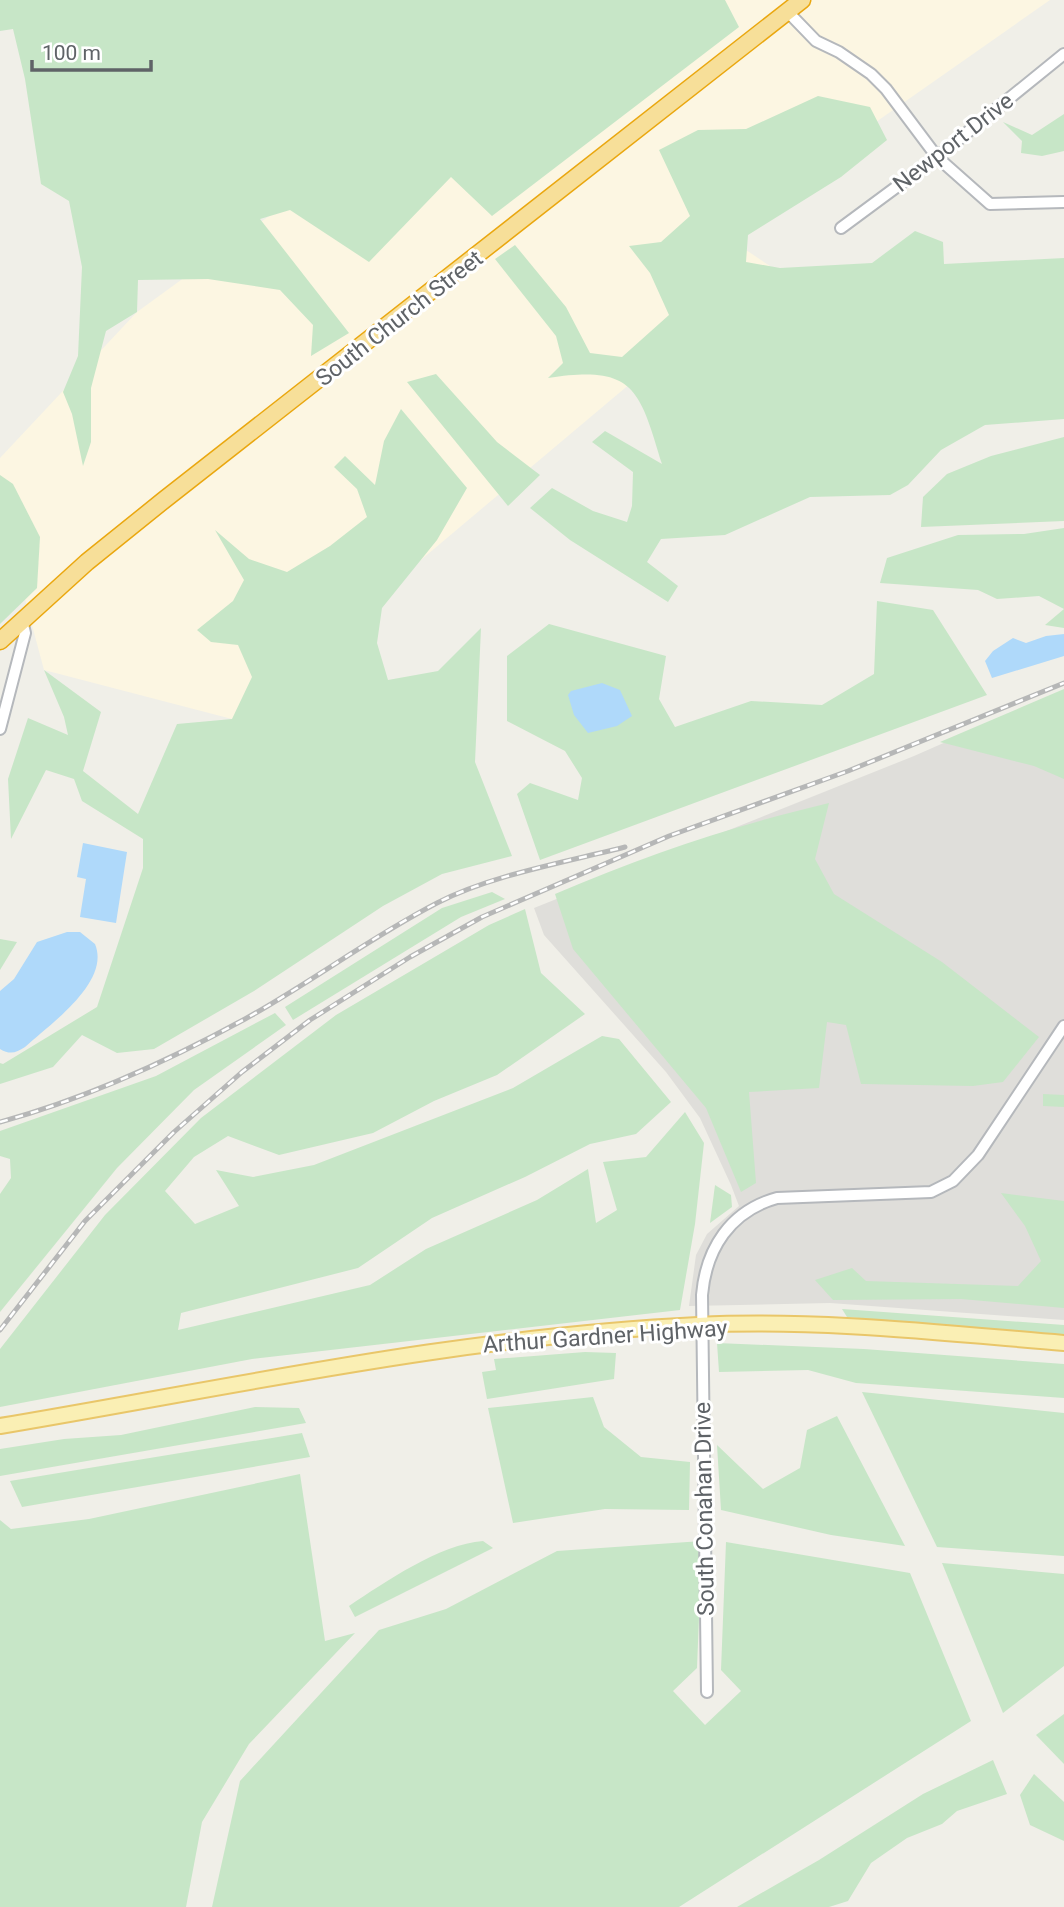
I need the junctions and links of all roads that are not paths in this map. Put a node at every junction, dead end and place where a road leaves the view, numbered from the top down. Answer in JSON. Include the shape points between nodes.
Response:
{"nodes":[{"id":1,"x":802,"y":0,"type":"edge"},
{"id":2,"x":787,"y":12,"type":"junction"},
{"id":3,"x":1064,"y":54,"type":"edge"},
{"id":4,"x":937,"y":157,"type":"junction"},
{"id":5,"x":1064,"y":202,"type":"edge"},
{"id":6,"x":841,"y":228,"type":"dead end"},
{"id":7,"x":22,"y":620,"type":"junction"},
{"id":8,"x":0,"y":641,"type":"edge"},
{"id":9,"x":0,"y":729,"type":"edge"},
{"id":10,"x":1064,"y":1026,"type":"edge"},
{"id":11,"x":702,"y":1325,"type":"junction"},
{"id":12,"x":1064,"y":1343,"type":"edge"},
{"id":13,"x":192,"y":1394,"type":"junction"},
{"id":14,"x":0,"y":1426,"type":"edge"},
{"id":15,"x":0,"y":1433,"type":"edge"},
{"id":16,"x":706,"y":1692,"type":"dead end"}],
"edges":[{"from":1,"to":2,"type":"highway","name":"South Church Street"},
{"from":2,"to":4,"type":"street","via":[[816,41],[879,81]]},
{"from":2,"to":7,"type":"highway","name":"South Church Street","via":[[155,507]]},
{"from":3,"to":4,"type":"street","name":"Newport Drive"},
{"from":4,"to":5,"type":"street","via":[[990,204]]},
{"from":4,"to":6,"type":"street","name":"Newport Drive"},
{"from":7,"to":8,"type":"highway","name":"South Church Street"},
{"from":7,"to":9,"type":"street","via":[[25,634]]},
{"from":10,"to":11,"type":"street","name":"South Conahan Drive","via":[[978,1155],[954,1181],[931,1192],[777,1198],[742,1215],[721,1234],[709,1254],[703,1276]]},
{"from":11,"to":12,"type":"main road","name":"Arthur Gardner Highway","via":[[943,1333]]},
{"from":11,"to":13,"type":"main road","name":"Arthur Gardner Highway","via":[[491,1343]]},
{"from":11,"to":16,"type":"street","name":"South Conahan Drive"},
{"from":13,"to":14,"type":"main road","name":"Arthur Gardner Highway"},
{"from":13,"to":15,"type":"main road","name":"Arthur Gardner Highway"}]}
